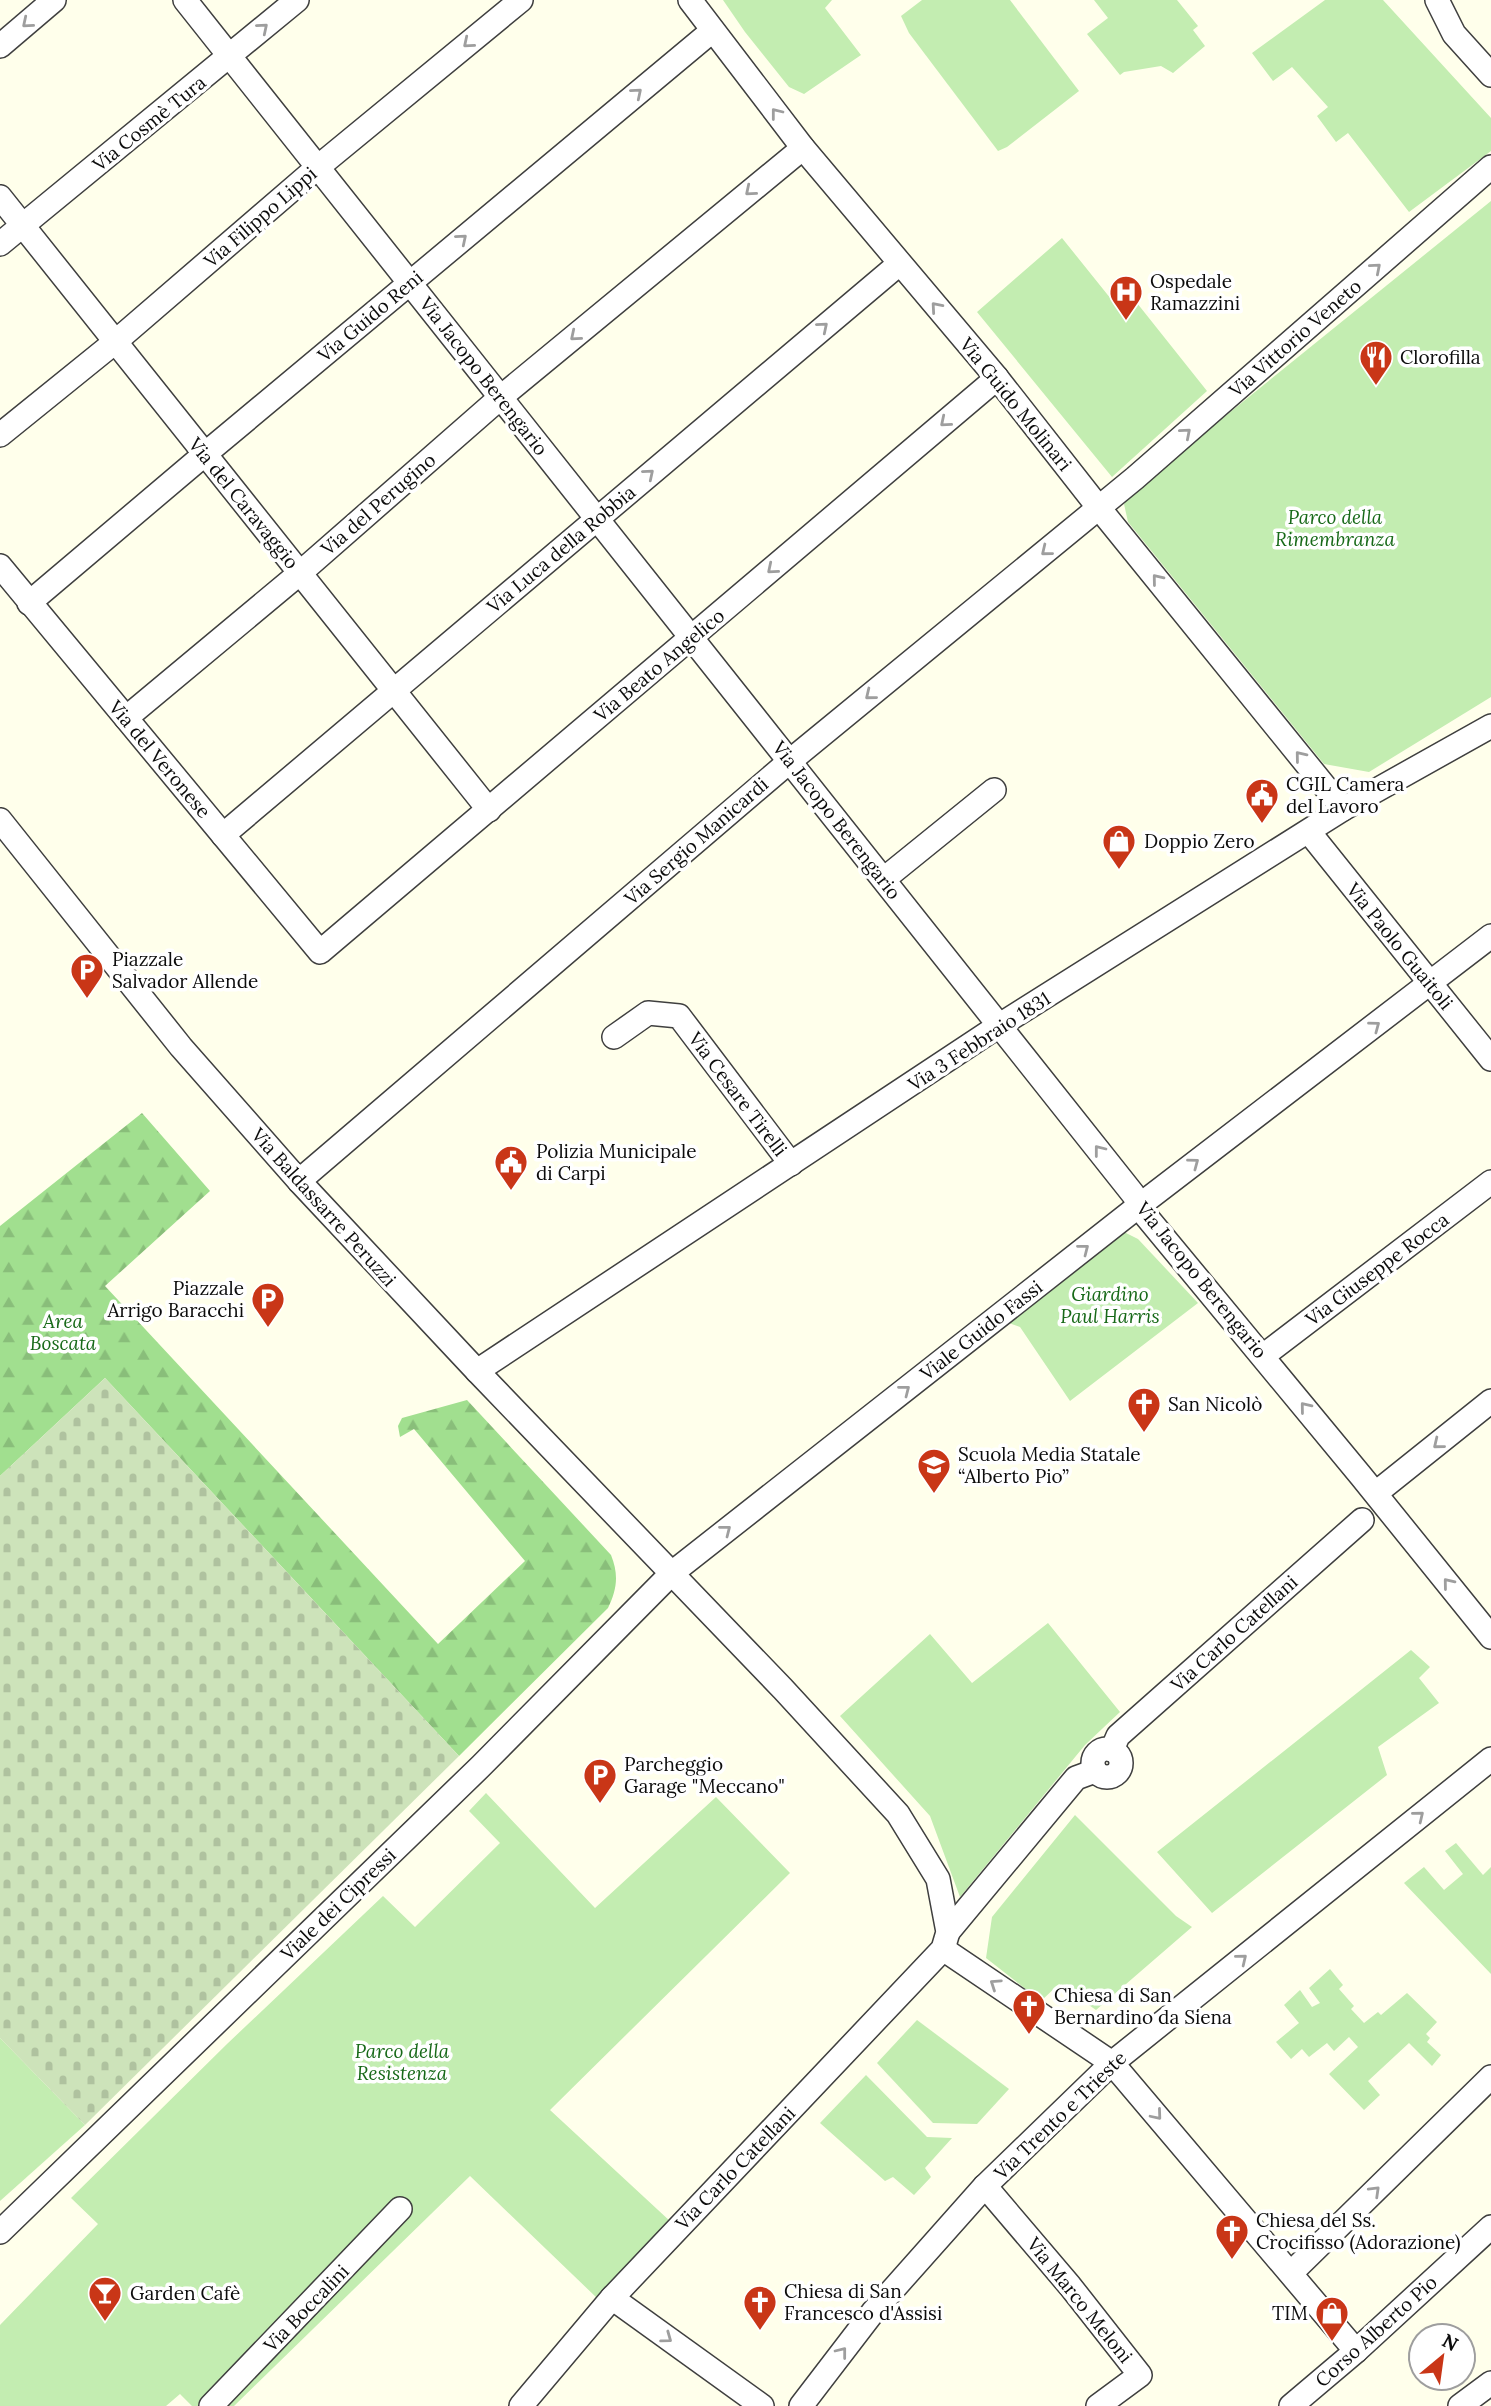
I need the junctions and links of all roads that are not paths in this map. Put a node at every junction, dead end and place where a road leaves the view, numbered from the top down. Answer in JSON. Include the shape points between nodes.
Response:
{"nodes":[{"id":1,"x":54,"y":0,"type":"edge"},
{"id":2,"x":185,"y":0,"type":"edge"},
{"id":3,"x":297,"y":0,"type":"edge"},
{"id":4,"x":521,"y":0,"type":"edge"},
{"id":5,"x":690,"y":0,"type":"edge"},
{"id":6,"x":1437,"y":0,"type":"edge"},
{"id":7,"x":712,"y":31,"type":"junction"},
{"id":8,"x":0,"y":46,"type":"edge"},
{"id":9,"x":230,"y":57,"type":"junction"},
{"id":10,"x":1491,"y":75,"type":"edge"},
{"id":11,"x":803,"y":148,"type":"junction"},
{"id":12,"x":318,"y":167,"type":"junction"},
{"id":13,"x":1491,"y":167,"type":"edge"},
{"id":14,"x":0,"y":197,"type":"edge"},
{"id":15,"x":23,"y":225,"type":"junction"},
{"id":16,"x":0,"y":244,"type":"edge"},
{"id":17,"x":899,"y":264,"type":"junction"},
{"id":18,"x":410,"y":282,"type":"junction"},
{"id":19,"x":115,"y":342,"type":"junction"},
{"id":20,"x":998,"y":378,"type":"junction"},
{"id":21,"x":501,"y":397,"type":"junction"},
{"id":22,"x":0,"y":435,"type":"edge"},
{"id":23,"x":205,"y":454,"type":"junction"},
{"id":24,"x":1099,"y":508,"type":"junction"},
{"id":25,"x":597,"y":518,"type":"junction"},
{"id":26,"x":0,"y":566,"type":"edge"},
{"id":27,"x":300,"y":572,"type":"junction"},
{"id":28,"x":29,"y":603,"type":"junction"},
{"id":29,"x":692,"y":638,"type":"junction"},
{"id":30,"x":394,"y":691,"type":"junction"},
{"id":31,"x":127,"y":718,"type":"junction"},
{"id":32,"x":1491,"y":726,"type":"edge"},
{"id":33,"x":790,"y":761,"type":"junction"},
{"id":34,"x":994,"y":790,"type":"dead end"},
{"id":35,"x":1343,"y":809,"type":"junction"},
{"id":36,"x":489,"y":810,"type":"junction"},
{"id":37,"x":0,"y":820,"type":"edge"},
{"id":38,"x":1309,"y":832,"type":"junction"},
{"id":39,"x":223,"y":835,"type":"junction"},
{"id":40,"x":884,"y":879,"type":"junction"},
{"id":41,"x":1491,"y":936,"type":"edge"},
{"id":42,"x":320,"y":952,"type":"joint"},
{"id":43,"x":1430,"y":984,"type":"junction"},
{"id":44,"x":1000,"y":1025,"type":"junction"},
{"id":45,"x":614,"y":1037,"type":"dead end"},
{"id":46,"x":1491,"y":1059,"type":"edge"},
{"id":47,"x":791,"y":1164,"type":"junction"},
{"id":48,"x":299,"y":1181,"type":"junction"},
{"id":49,"x":1491,"y":1182,"type":"edge"},
{"id":50,"x":1140,"y":1205,"type":"junction"},
{"id":51,"x":1263,"y":1356,"type":"junction"},
{"id":52,"x":477,"y":1371,"type":"junction"},
{"id":53,"x":1491,"y":1401,"type":"edge"},
{"id":54,"x":1374,"y":1506,"type":"junction"},
{"id":55,"x":673,"y":1573,"type":"junction"},
{"id":56,"x":1491,"y":1637,"type":"edge"},
{"id":57,"x":1491,"y":1759,"type":"edge"},
{"id":58,"x":945,"y":1940,"type":"junction"},
{"id":59,"x":1112,"y":2063,"type":"junction"},
{"id":60,"x":1491,"y":2077,"type":"edge"},
{"id":61,"x":985,"y":2186,"type":"junction"},
{"id":62,"x":400,"y":2209,"type":"dead end"},
{"id":63,"x":1491,"y":2227,"type":"edge"},
{"id":64,"x":0,"y":2232,"type":"edge"},
{"id":65,"x":1292,"y":2273,"type":"junction"},
{"id":66,"x":611,"y":2298,"type":"junction"},
{"id":67,"x":1351,"y":2344,"type":"junction"},
{"id":68,"x":1491,"y":2383,"type":"edge"},
{"id":69,"x":211,"y":2406,"type":"edge"},
{"id":70,"x":521,"y":2406,"type":"edge"},
{"id":71,"x":762,"y":2406,"type":"edge"},
{"id":72,"x":801,"y":2406,"type":"edge"},
{"id":73,"x":1098,"y":2406,"type":"edge"},
{"id":74,"x":1292,"y":2406,"type":"edge"},
{"id":75,"x":1461,"y":2406,"type":"edge"}],
"edges":[{"from":1,"to":8,"type":"street","one_way":true},
{"from":2,"to":9,"type":"street","name":"Via Jacopo Berengario"},
{"from":9,"to":3,"type":"street","name":"Via Cosmè Tura","one_way":true},
{"from":4,"to":12,"type":"street","name":"Via Filippo Lippi","one_way":true},
{"from":5,"to":7,"type":"street","name":"Via Guido Molinari"},
{"from":6,"to":10,"type":"street","via":[[1454,33]]},
{"from":11,"to":7,"type":"street","name":"Via Guido Molinari","one_way":true},
{"from":18,"to":7,"type":"street","name":"Via Guido Reni","one_way":true},
{"from":9,"to":12,"type":"street","name":"Via Jacopo Berengario"},
{"from":9,"to":15,"type":"street","name":"Via Cosmè Tura"},
{"from":11,"to":17,"type":"street","name":"Via Guido Molinari"},
{"from":11,"to":21,"type":"street","name":"Via del Perugino","one_way":true},
{"from":12,"to":18,"type":"street","name":"Via Jacopo Berengario"},
{"from":12,"to":19,"type":"street","name":"Via Filippo Lippi"},
{"from":24,"to":13,"type":"street","name":"Via Vittorio Veneto","one_way":true},
{"from":14,"to":15,"type":"street","name":"Via del Caravaggio"},
{"from":15,"to":16,"type":"street","name":"Via Cosmè Tura"},
{"from":15,"to":19,"type":"street","name":"Via del Caravaggio"},
{"from":20,"to":17,"type":"street","name":"Via Guido Molinari","one_way":true},
{"from":25,"to":17,"type":"street","name":"Via Luca della Robbia","one_way":true},
{"from":18,"to":21,"type":"street","name":"Via Jacopo Berengario"},
{"from":18,"to":23,"type":"street","name":"Via Guido Reni"},
{"from":19,"to":22,"type":"street","name":"Via Filippo Lippi"},
{"from":19,"to":23,"type":"street","name":"Via del Caravaggio"},
{"from":20,"to":24,"type":"street","name":"Via Guido Molinari"},
{"from":20,"to":29,"type":"street","name":"Via Beato Angelico","one_way":true},
{"from":21,"to":25,"type":"street","name":"Via Jacopo Berengario"},
{"from":21,"to":27,"type":"street","name":"Via del Perugino"},
{"from":23,"to":27,"type":"street","name":"Via del Caravaggio"},
{"from":23,"to":28,"type":"street","name":"Via Guido Reni"},
{"from":24,"to":33,"type":"street","name":"Via Sergio Manicardi","one_way":true},
{"from":35,"to":24,"type":"street","name":"Via Guido Molinari","one_way":true},
{"from":25,"to":29,"type":"street","name":"Via Jacopo Berengario"},
{"from":25,"to":30,"type":"street","name":"Via Luca della Robbia"},
{"from":26,"to":28,"type":"street","name":"Via del Veronese"},
{"from":27,"to":30,"type":"street","name":"Via del Caravaggio"},
{"from":27,"to":31,"type":"street","name":"Via del Perugino"},
{"from":28,"to":31,"type":"street","name":"Via del Veronese"},
{"from":29,"to":33,"type":"street","name":"Via Jacopo Berengario"},
{"from":29,"to":36,"type":"street","name":"Via Beato Angelico"},
{"from":30,"to":36,"type":"street","name":"Via del Caravaggio"},
{"from":30,"to":39,"type":"street","name":"Via Luca della Robbia"},
{"from":31,"to":39,"type":"street","name":"Via del Veronese"},
{"from":32,"to":35,"type":"street","name":"Via 3 Febbraio 1831"},
{"from":33,"to":40,"type":"street","name":"Via Jacopo Berengario"},
{"from":33,"to":48,"type":"street","name":"Via Sergio Manicardi"},
{"from":34,"to":40,"type":"street"},
{"from":35,"to":38,"type":"street","name":"Via 3 Febbraio 1831"},
{"from":36,"to":42,"type":"street","name":"Via Beato Angelico"},
{"from":37,"to":48,"type":"street","name":"Via Baldassarre Peruzzi","via":[[181,1047]]},
{"from":38,"to":43,"type":"street","name":"Via Paolo Guaitoli"},
{"from":38,"to":44,"type":"street","name":"Via 3 Febbraio 1831"},
{"from":39,"to":42,"type":"street","name":"Via del Veronese"},
{"from":40,"to":44,"type":"street","name":"Via Jacopo Berengario"},
{"from":41,"to":43,"type":"street","name":"Viale Guido Fassi"},
{"from":43,"to":46,"type":"street","name":"Via Paolo Guaitoli"},
{"from":50,"to":43,"type":"street","name":"Viale Guido Fassi","one_way":true},
{"from":44,"to":47,"type":"street","name":"Via 3 Febbraio 1831"},
{"from":50,"to":44,"type":"street","name":"Via Jacopo Berengario","one_way":true},
{"from":45,"to":47,"type":"street","name":"Via Cesare Tirelli","via":[[648,1013],[679,1016]]},
{"from":47,"to":52,"type":"street","name":"Via 3 Febbraio 1831"},
{"from":48,"to":52,"type":"street","name":"Via Baldassarre Peruzzi"},
{"from":49,"to":51,"type":"street","name":"Via Giuseppe Rocca"},
{"from":50,"to":51,"type":"street","name":"Via Jacopo Berengario"},
{"from":55,"to":50,"type":"street","name":"Viale Guido Fassi","one_way":true},
{"from":54,"to":51,"type":"street","name":"Via Jacopo Berengario","one_way":true},
{"from":52,"to":55,"type":"street","name":"Via Baldassarre Peruzzi"},
{"from":53,"to":54,"type":"street","name":"Via Carlo Catellani","one_way":true},
{"from":56,"to":54,"type":"street","name":"Via Jacopo Berengario","one_way":true},
{"from":54,"to":58,"type":"street","name":"Via Carlo Catellani","via":[[1118,1736],[1112,1750],[1096,1754],[1095,1771],[1076,1778]]},
{"from":55,"to":58,"type":"street","via":[[898,1814],[938,1879]]},
{"from":55,"to":64,"type":"street","name":"Viale dei Cipressi","via":[[481,1766]]},
{"from":59,"to":57,"type":"street","name":"Via Trento e Trieste","one_way":true},
{"from":59,"to":58,"type":"street","one_way":true},
{"from":58,"to":66,"type":"street","name":"Via Carlo Catellani"},
{"from":59,"to":61,"type":"street","name":"Via Trento e Trieste"},
{"from":59,"to":65,"type":"street","one_way":true},
{"from":65,"to":60,"type":"street","one_way":true},
{"from":72,"to":61,"type":"street","name":"Via Trento e Trieste","one_way":true,"via":[[873,2312]]},
{"from":61,"to":73,"type":"street","name":"Via Marco Meloni","via":[[1140,2375]]},
{"from":62,"to":69,"type":"street","name":"Via Boccalini"},
{"from":63,"to":67,"type":"street","name":"Corso Alberto Pio"},
{"from":65,"to":67,"type":"street"},
{"from":66,"to":70,"type":"street","name":"Via Carlo Catellani"},
{"from":66,"to":71,"type":"street","one_way":true},
{"from":67,"to":74,"type":"street","name":"Corso Alberto Pio"},
{"from":68,"to":75,"type":"street"}]}
